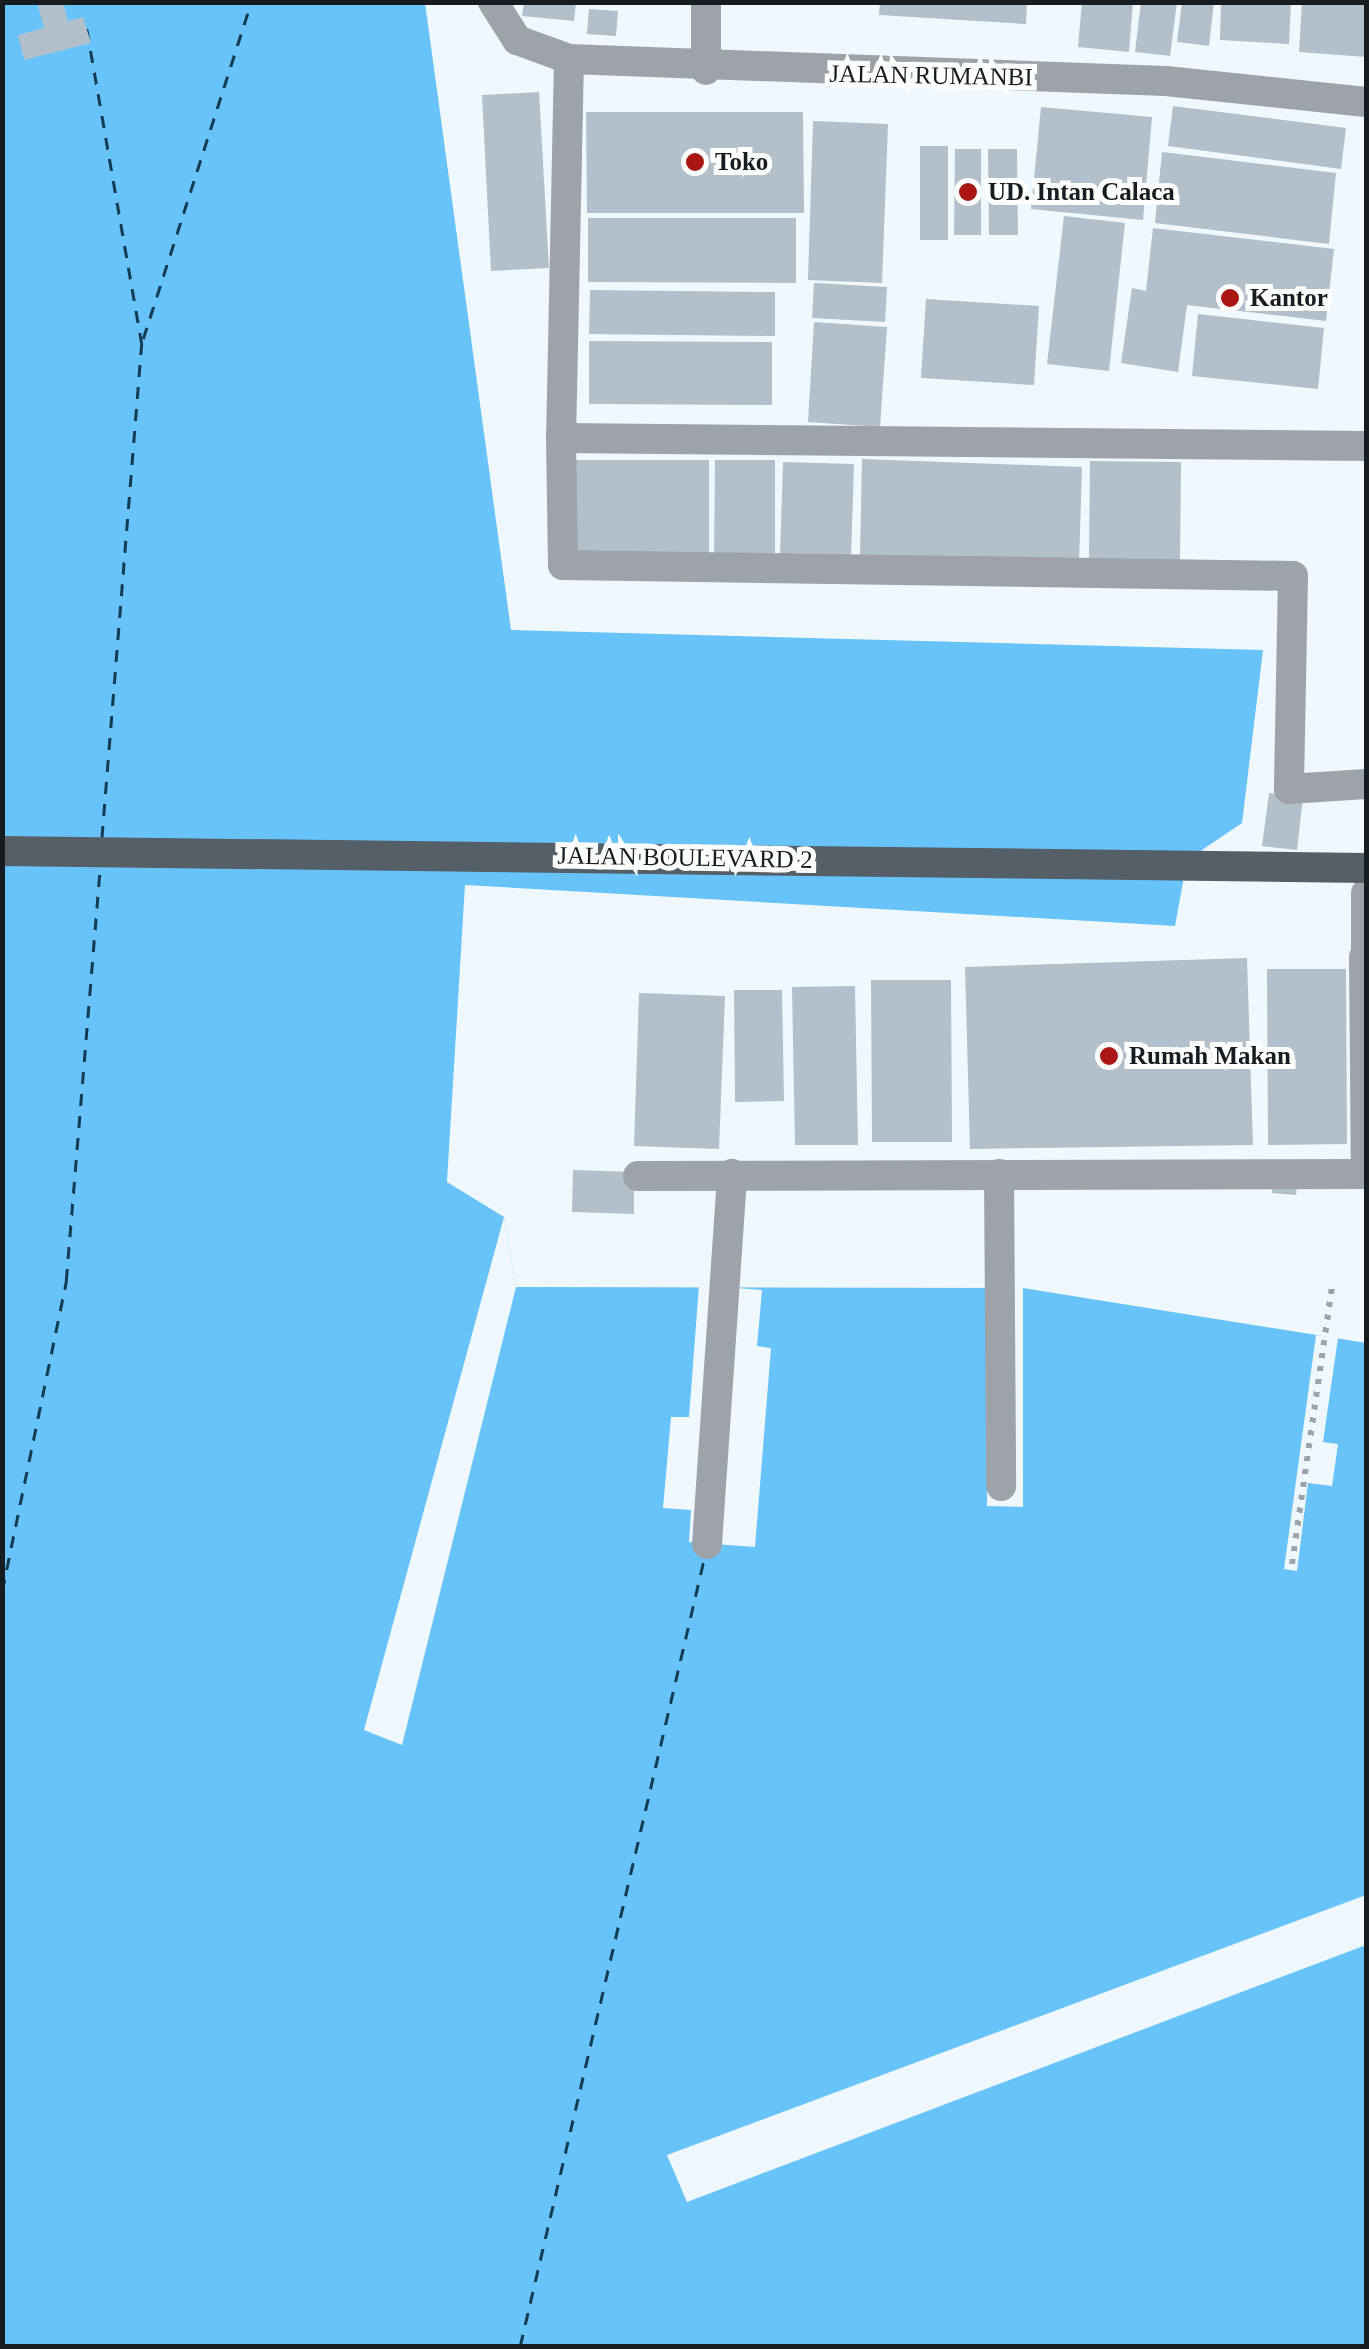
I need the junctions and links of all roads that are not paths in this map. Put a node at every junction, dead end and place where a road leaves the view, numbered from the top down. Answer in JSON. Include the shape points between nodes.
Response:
{"nodes":[{"id":1,"x":706,"y":2,"type":"edge"},
{"id":2,"x":499,"y":15,"type":"edge"},
{"id":3,"x":570,"y":59,"type":"junction"},
{"id":4,"x":706,"y":70,"type":"junction"},
{"id":5,"x":1366,"y":102,"type":"edge"},
{"id":6,"x":561,"y":438,"type":"junction"},
{"id":7,"x":1366,"y":446,"type":"edge"},
{"id":8,"x":1366,"y":784,"type":"edge"},
{"id":9,"x":2,"y":851,"type":"edge"},
{"id":10,"x":1366,"y":868,"type":"edge"},
{"id":11,"x":1366,"y":894,"type":"edge"},
{"id":12,"x":1365,"y":957,"type":"edge"},
{"id":13,"x":732,"y":1174,"type":"junction"},
{"id":14,"x":999,"y":1174,"type":"junction"},
{"id":15,"x":1366,"y":1174,"type":"edge"},
{"id":16,"x":638,"y":1176,"type":"dead end"},
{"id":17,"x":1000,"y":1486,"type":"dead end"},
{"id":18,"x":708,"y":1544,"type":"dead end"}],
"edges":[{"from":1,"to":4,"type":"street"},
{"from":2,"to":3,"type":"street","name":"JALAN RUMANBI","via":[[533,51]]},
{"from":3,"to":4,"type":"street","name":"JALAN RUMANBI"},
{"from":3,"to":6,"type":"street"},
{"from":4,"to":5,"type":"street","name":"JALAN RUMANBI","via":[[1166,82]]},
{"from":6,"to":7,"type":"street"},
{"from":6,"to":8,"type":"street","via":[[563,565],[1293,576],[1289,789]]},
{"from":9,"to":10,"type":"main road","name":"JALAN BOULEVARD 2"},
{"from":11,"to":12,"type":"street"},
{"from":12,"to":15,"type":"street"},
{"from":13,"to":14,"type":"street"},
{"from":13,"to":16,"type":"street"},
{"from":13,"to":18,"type":"street"},
{"from":14,"to":15,"type":"street"},
{"from":14,"to":17,"type":"street"}]}
